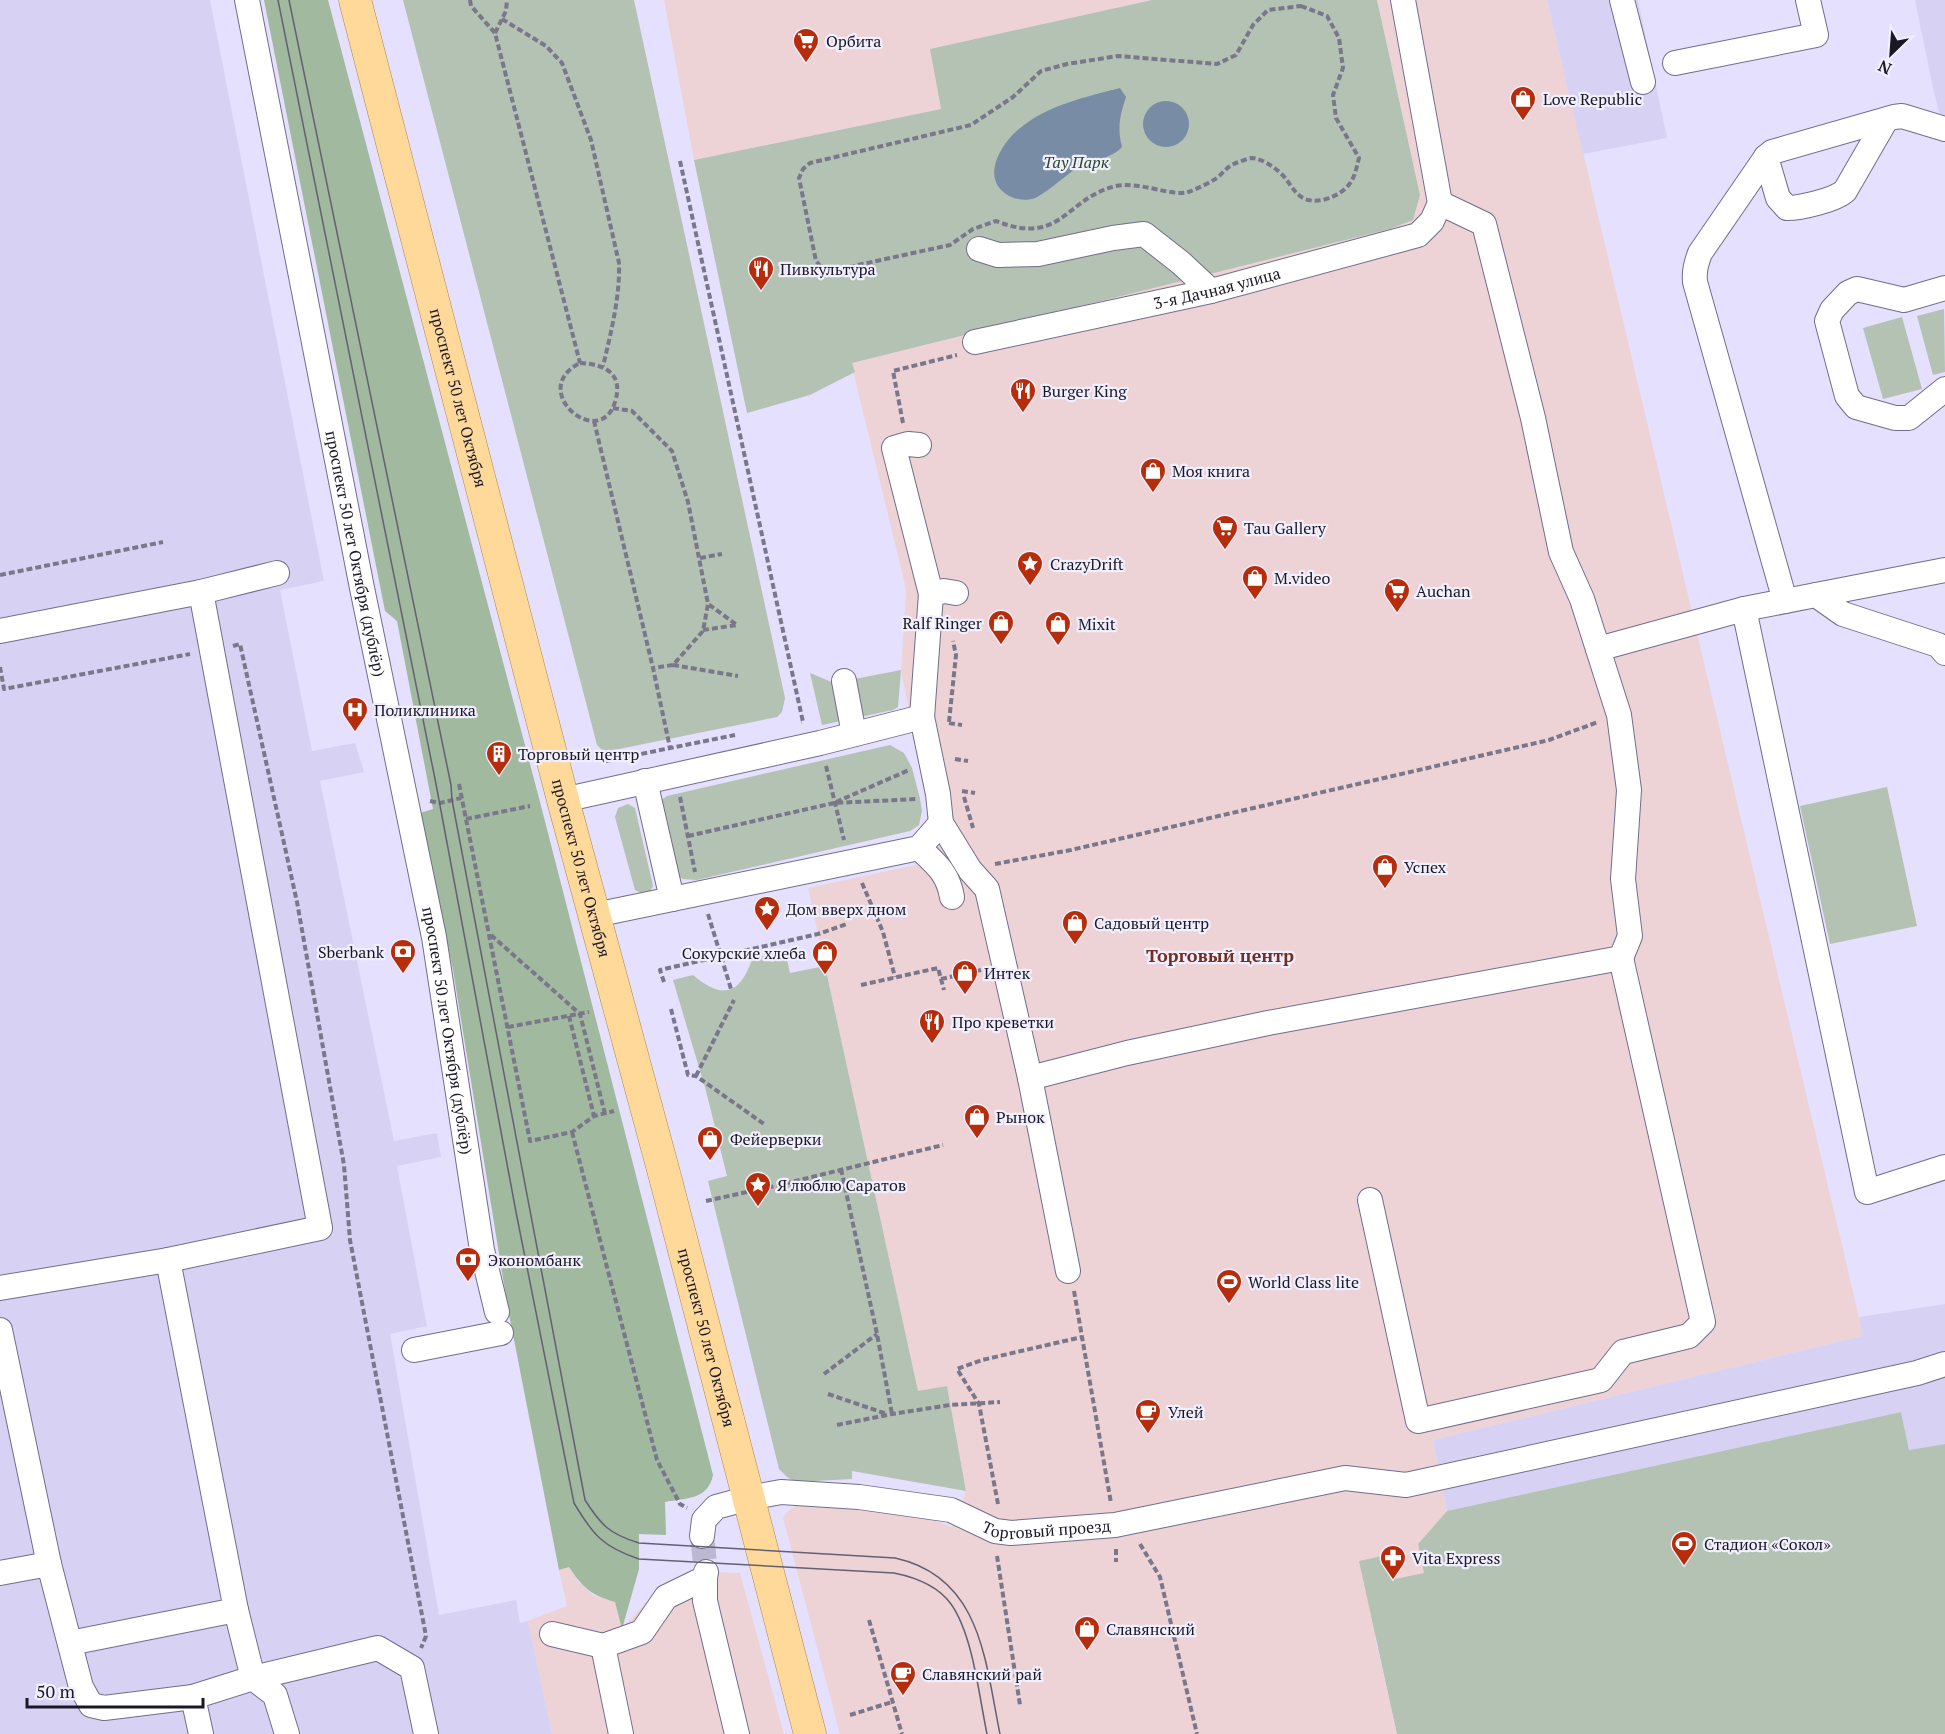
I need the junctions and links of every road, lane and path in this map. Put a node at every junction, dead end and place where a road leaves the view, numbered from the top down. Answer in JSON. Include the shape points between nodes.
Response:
{"nodes":[{"id":1,"x":247,"y":0,"type":"edge"},
{"id":2,"x":355,"y":0,"type":"edge"},
{"id":3,"x":470,"y":0,"type":"edge"},
{"id":4,"x":507,"y":0,"type":"edge"},
{"id":5,"x":1403,"y":0,"type":"edge"},
{"id":6,"x":1622,"y":0,"type":"edge"},
{"id":7,"x":1808,"y":0,"type":"edge"},
{"id":8,"x":502,"y":19,"type":"junction"},
{"id":9,"x":495,"y":33,"type":"junction"},
{"id":10,"x":1675,"y":63,"type":"dead end"},
{"id":11,"x":1643,"y":82,"type":"dead end"},
{"id":12,"x":1886,"y":120,"type":"junction"},
{"id":13,"x":1945,"y":129,"type":"edge"},
{"id":14,"x":1766,"y":157,"type":"junction"},
{"id":15,"x":1251,"y":158,"type":"joint"},
{"id":16,"x":680,"y":161,"type":"dead end"},
{"id":17,"x":1440,"y":203,"type":"junction"},
{"id":18,"x":980,"y":249,"type":"dead end"},
{"id":19,"x":1945,"y":288,"type":"edge"},
{"id":20,"x":1211,"y":291,"type":"junction"},
{"id":21,"x":975,"y":342,"type":"dead end"},
{"id":22,"x":580,"y":363,"type":"junction"},
{"id":23,"x":603,"y":366,"type":"junction"},
{"id":24,"x":1945,"y":389,"type":"edge"},
{"id":25,"x":613,"y":408,"type":"junction"},
{"id":26,"x":594,"y":421,"type":"junction"},
{"id":27,"x":919,"y":445,"type":"dead end"},
{"id":28,"x":163,"y":542,"type":"dead end"},
{"id":29,"x":722,"y":554,"type":"dead end"},
{"id":30,"x":700,"y":558,"type":"junction"},
{"id":31,"x":1945,"y":570,"type":"edge"},
{"id":32,"x":277,"y":573,"type":"dead end"},
{"id":33,"x":0,"y":575,"type":"edge"},
{"id":34,"x":201,"y":592,"type":"junction"},
{"id":35,"x":956,"y":593,"type":"dead end"},
{"id":36,"x":931,"y":594,"type":"junction"},
{"id":37,"x":1816,"y":595,"type":"junction"},
{"id":38,"x":1785,"y":601,"type":"junction"},
{"id":39,"x":708,"y":604,"type":"junction"},
{"id":40,"x":1744,"y":609,"type":"junction"},
{"id":41,"x":702,"y":630,"type":"junction"},
{"id":42,"x":0,"y":631,"type":"edge"},
{"id":43,"x":1598,"y":649,"type":"junction"},
{"id":44,"x":211,"y":650,"type":"junction"},
{"id":45,"x":1945,"y":653,"type":"edge"},
{"id":46,"x":673,"y":665,"type":"junction"},
{"id":47,"x":0,"y":667,"type":"edge"},
{"id":48,"x":653,"y":668,"type":"junction"},
{"id":49,"x":738,"y":676,"type":"dead end"},
{"id":50,"x":844,"y":681,"type":"dead end"},
{"id":51,"x":1618,"y":715,"type":"junction"},
{"id":52,"x":922,"y":717,"type":"junction"},
{"id":53,"x":949,"y":723,"type":"dead end"},
{"id":54,"x":792,"y":724,"type":"dead end"},
{"id":55,"x":962,"y":725,"type":"dead end"},
{"id":56,"x":854,"y":734,"type":"junction"},
{"id":57,"x":736,"y":735,"type":"dead end"},
{"id":58,"x":670,"y":748,"type":"junction"},
{"id":59,"x":825,"y":759,"type":"dead end"},
{"id":60,"x":955,"y":759,"type":"dead end"},
{"id":61,"x":606,"y":760,"type":"dead end"},
{"id":62,"x":968,"y":760,"type":"dead end"},
{"id":63,"x":912,"y":768,"type":"dead end"},
{"id":64,"x":645,"y":781,"type":"junction"},
{"id":65,"x":459,"y":784,"type":"dead end"},
{"id":66,"x":962,"y":791,"type":"dead end"},
{"id":67,"x":975,"y":793,"type":"dead end"},
{"id":68,"x":679,"y":794,"type":"dead end"},
{"id":69,"x":461,"y":798,"type":"junction"},
{"id":70,"x":921,"y":799,"type":"dead end"},
{"id":71,"x":563,"y":800,"type":"junction"},
{"id":72,"x":430,"y":802,"type":"dead end"},
{"id":73,"x":834,"y":803,"type":"junction"},
{"id":74,"x":530,"y":806,"type":"dead end"},
{"id":75,"x":466,"y":819,"type":"junction"},
{"id":76,"x":941,"y":823,"type":"junction"},
{"id":77,"x":688,"y":836,"type":"junction"},
{"id":78,"x":845,"y":846,"type":"dead end"},
{"id":79,"x":919,"y":848,"type":"junction"},
{"id":80,"x":970,"y":870,"type":"junction"},
{"id":81,"x":860,"y":877,"type":"dead end"},
{"id":82,"x":697,"y":880,"type":"dead end"},
{"id":83,"x":952,"y":897,"type":"dead end"},
{"id":84,"x":672,"y":899,"type":"junction"},
{"id":85,"x":707,"y":911,"type":"dead end"},
{"id":86,"x":595,"y":915,"type":"junction"},
{"id":87,"x":847,"y":924,"type":"dead end"},
{"id":88,"x":490,"y":935,"type":"junction"},
{"id":89,"x":721,"y":956,"type":"junction"},
{"id":90,"x":1621,"y":958,"type":"junction"},
{"id":91,"x":1004,"y":965,"type":"junction"},
{"id":92,"x":895,"y":978,"type":"junction"},
{"id":93,"x":941,"y":979,"type":"junction"},
{"id":94,"x":664,"y":982,"type":"dead end"},
{"id":95,"x":861,"y":985,"type":"dead end"},
{"id":96,"x":731,"y":989,"type":"dead end"},
{"id":97,"x":944,"y":990,"type":"dead end"},
{"id":98,"x":734,"y":1000,"type":"dead end"},
{"id":99,"x":671,"y":1009,"type":"dead end"},
{"id":100,"x":589,"y":1012,"type":"dead end"},
{"id":101,"x":580,"y":1014,"type":"junction"},
{"id":102,"x":569,"y":1016,"type":"junction"},
{"id":103,"x":508,"y":1027,"type":"junction"},
{"id":104,"x":696,"y":1076,"type":"junction"},
{"id":105,"x":1030,"y":1078,"type":"junction"},
{"id":106,"x":614,"y":1111,"type":"dead end"},
{"id":107,"x":604,"y":1114,"type":"junction"},
{"id":108,"x":594,"y":1116,"type":"junction"},
{"id":109,"x":764,"y":1124,"type":"dead end"},
{"id":110,"x":572,"y":1132,"type":"junction"},
{"id":111,"x":943,"y":1145,"type":"dead end"},
{"id":112,"x":1945,"y":1167,"type":"edge"},
{"id":113,"x":841,"y":1169,"type":"junction"},
{"id":114,"x":1370,"y":1200,"type":"dead end"},
{"id":115,"x":706,"y":1201,"type":"dead end"},
{"id":116,"x":168,"y":1260,"type":"junction"},
{"id":117,"x":1071,"y":1277,"type":"joint"},
{"id":118,"x":0,"y":1288,"type":"edge"},
{"id":119,"x":0,"y":1330,"type":"edge"},
{"id":120,"x":877,"y":1334,"type":"junction"},
{"id":121,"x":1082,"y":1337,"type":"junction"},
{"id":122,"x":414,"y":1350,"type":"dead end"},
{"id":123,"x":1945,"y":1364,"type":"edge"},
{"id":124,"x":824,"y":1374,"type":"dead end"},
{"id":125,"x":828,"y":1394,"type":"dead end"},
{"id":126,"x":1000,"y":1402,"type":"dead end"},
{"id":127,"x":979,"y":1404,"type":"junction"},
{"id":128,"x":890,"y":1414,"type":"junction"},
{"id":129,"x":837,"y":1425,"type":"dead end"},
{"id":130,"x":1107,"y":1484,"type":"dead end"},
{"id":131,"x":749,"y":1498,"type":"junction"},
{"id":132,"x":998,"y":1504,"type":"dead end"},
{"id":133,"x":703,"y":1528,"type":"joint"},
{"id":134,"x":1138,"y":1541,"type":"dead end"},
{"id":135,"x":998,"y":1556,"type":"dead end"},
{"id":136,"x":49,"y":1564,"type":"junction"},
{"id":137,"x":0,"y":1573,"type":"edge"},
{"id":138,"x":236,"y":1611,"type":"junction"},
{"id":139,"x":868,"y":1620,"type":"dead end"},
{"id":140,"x":552,"y":1634,"type":"dead end"},
{"id":141,"x":70,"y":1643,"type":"junction"},
{"id":142,"x":603,"y":1646,"type":"junction"},
{"id":143,"x":412,"y":1668,"type":"junction"},
{"id":144,"x":253,"y":1678,"type":"junction"},
{"id":145,"x":193,"y":1696,"type":"junction"},
{"id":146,"x":892,"y":1702,"type":"junction"},
{"id":147,"x":1020,"y":1705,"type":"dead end"},
{"id":148,"x":850,"y":1715,"type":"dead end"},
{"id":149,"x":201,"y":1734,"type":"edge"},
{"id":150,"x":287,"y":1734,"type":"edge"},
{"id":151,"x":426,"y":1734,"type":"edge"},
{"id":152,"x":621,"y":1734,"type":"edge"},
{"id":153,"x":737,"y":1734,"type":"edge"},
{"id":154,"x":810,"y":1734,"type":"edge"},
{"id":155,"x":902,"y":1734,"type":"edge"},
{"id":156,"x":1197,"y":1734,"type":"edge"}],
"edges":[{"from":1,"to":122,"type":"street","name":"проспект 50 лет Октября (дублёр)","via":[[434,938],[482,1250],[499,1322]]},
{"from":2,"to":71,"type":"main road","name":"проспект 50 лет Октября"},
{"from":3,"to":9,"type":"path"},
{"from":4,"to":8,"type":"path"},
{"from":5,"to":17,"type":"street"},
{"from":6,"to":11,"type":"street"},
{"from":7,"to":10,"type":"street","via":[[1816,35]]},
{"from":8,"to":9,"type":"path"},
{"from":8,"to":23,"type":"path","via":[[546,46],[562,63],[591,141],[620,263]]},
{"from":9,"to":22,"type":"path"},
{"from":12,"to":13,"type":"street","via":[[1902,116]]},
{"from":12,"to":14,"type":"street","via":[[1778,149]]},
{"from":12,"to":14,"type":"street","via":[[1845,191],[1834,197],[1787,208],[1778,198]]},
{"from":14,"to":38,"type":"street","via":[[1700,253],[1694,273]]},
{"from":15,"to":15,"type":"path","via":[[1230,165],[1215,179],[1185,193],[1138,185],[1117,186],[1092,195],[1068,215],[1042,228],[1015,228],[996,221],[974,229],[950,245],[835,270],[823,269],[816,261],[800,178],[810,163],[971,124],[1013,97],[1041,71],[1118,56],[1217,64],[1236,55],[1253,25],[1268,10],[1302,6],[1317,11],[1327,16],[1339,38],[1343,68],[1333,94],[1336,118],[1359,158],[1352,181],[1336,196],[1306,199],[1271,165]]},
{"from":16,"to":54,"type":"path","via":[[803,722]]},
{"from":17,"to":20,"type":"street","name":"3-я Дачная улица","via":[[1432,221],[1418,235],[1286,279]]},
{"from":17,"to":43,"type":"street","via":[[1484,224],[1533,418],[1561,552]]},
{"from":18,"to":20,"type":"street","via":[[998,255],[1038,254],[1144,234]]},
{"from":19,"to":24,"type":"street","via":[[1904,300],[1857,289],[1832,310],[1827,321],[1847,396],[1856,407],[1909,418]]},
{"from":20,"to":21,"type":"street","name":"3-я Дачная улица"},
{"from":22,"to":23,"type":"path"},
{"from":22,"to":26,"type":"path","via":[[564,375],[560,385],[566,407],[576,417]]},
{"from":23,"to":25,"type":"path","via":[[616,381],[618,393]]},
{"from":25,"to":26,"type":"path"},
{"from":25,"to":30,"type":"path","via":[[632,411],[672,451]]},
{"from":26,"to":48,"type":"path"},
{"from":27,"to":36,"type":"street","via":[[894,448]]},
{"from":28,"to":33,"type":"path"},
{"from":29,"to":30,"type":"path"},
{"from":30,"to":39,"type":"path"},
{"from":31,"to":37,"type":"street"},
{"from":32,"to":34,"type":"street"},
{"from":34,"to":42,"type":"street"},
{"from":34,"to":44,"type":"street"},
{"from":35,"to":36,"type":"street"},
{"from":36,"to":52,"type":"street"},
{"from":37,"to":38,"type":"street"},
{"from":37,"to":45,"type":"street","via":[[1843,614],[1938,645]]},
{"from":38,"to":40,"type":"street"},
{"from":39,"to":41,"type":"path"},
{"from":39,"to":41,"type":"path","via":[[738,625]]},
{"from":40,"to":43,"type":"street"},
{"from":40,"to":112,"type":"street","via":[[1867,1192]]},
{"from":41,"to":46,"type":"path"},
{"from":43,"to":51,"type":"street"},
{"from":44,"to":47,"type":"path","via":[[4,689]]},
{"from":44,"to":116,"type":"street","via":[[320,1228]]},
{"from":44,"to":143,"type":"path","via":[[240,645],[297,902],[344,1165],[350,1240],[426,1636]]},
{"from":46,"to":48,"type":"path"},
{"from":46,"to":49,"type":"path"},
{"from":48,"to":58,"type":"path"},
{"from":50,"to":56,"type":"street"},
{"from":51,"to":80,"type":"path","via":[[1549,740]]},
{"from":51,"to":90,"type":"street","via":[[1629,790],[1623,879],[1630,936]]},
{"from":52,"to":56,"type":"street"},
{"from":52,"to":76,"type":"street"},
{"from":53,"to":55,"type":"path"},
{"from":56,"to":64,"type":"street"},
{"from":57,"to":58,"type":"path"},
{"from":58,"to":61,"type":"path"},
{"from":59,"to":73,"type":"path"},
{"from":60,"to":62,"type":"path"},
{"from":63,"to":73,"type":"path"},
{"from":64,"to":71,"type":"street"},
{"from":64,"to":84,"type":"street"},
{"from":65,"to":69,"type":"path"},
{"from":66,"to":67,"type":"path"},
{"from":68,"to":77,"type":"path"},
{"from":69,"to":72,"type":"path"},
{"from":69,"to":75,"type":"path"},
{"from":70,"to":73,"type":"path"},
{"from":71,"to":86,"type":"main road","name":"проспект 50 лет Октября"},
{"from":73,"to":77,"type":"path"},
{"from":73,"to":78,"type":"path"},
{"from":74,"to":75,"type":"path"},
{"from":75,"to":88,"type":"path"},
{"from":76,"to":79,"type":"street"},
{"from":76,"to":80,"type":"street"},
{"from":77,"to":82,"type":"path"},
{"from":79,"to":83,"type":"street","via":[[939,867]]},
{"from":79,"to":84,"type":"street"},
{"from":80,"to":91,"type":"street","via":[[987,889]]},
{"from":81,"to":92,"type":"path","via":[[883,932]]},
{"from":84,"to":86,"type":"street"},
{"from":85,"to":89,"type":"path"},
{"from":86,"to":131,"type":"main road","name":"проспект 50 лет Октября"},
{"from":87,"to":89,"type":"path"},
{"from":88,"to":101,"type":"path"},
{"from":88,"to":103,"type":"path"},
{"from":89,"to":94,"type":"path","via":[[660,970]]},
{"from":89,"to":96,"type":"path"},
{"from":90,"to":105,"type":"street","via":[[1268,1023]]},
{"from":90,"to":114,"type":"street","via":[[1703,1322],[1689,1336],[1623,1352],[1601,1380],[1418,1421]]},
{"from":91,"to":93,"type":"path"},
{"from":91,"to":105,"type":"street"},
{"from":92,"to":93,"type":"path","via":[[938,968]]},
{"from":92,"to":95,"type":"path"},
{"from":93,"to":97,"type":"path"},
{"from":98,"to":104,"type":"path"},
{"from":99,"to":104,"type":"path","via":[[688,1075]]},
{"from":100,"to":101,"type":"path"},
{"from":101,"to":102,"type":"path"},
{"from":101,"to":107,"type":"path"},
{"from":102,"to":103,"type":"path"},
{"from":102,"to":108,"type":"path"},
{"from":103,"to":110,"type":"path","via":[[530,1141]]},
{"from":104,"to":109,"type":"path"},
{"from":105,"to":117,"type":"street"},
{"from":106,"to":107,"type":"path"},
{"from":107,"to":108,"type":"path"},
{"from":108,"to":110,"type":"path"},
{"from":110,"to":133,"type":"path","via":[[657,1460],[680,1504]]},
{"from":111,"to":113,"type":"path"},
{"from":113,"to":115,"type":"path"},
{"from":113,"to":120,"type":"path"},
{"from":116,"to":118,"type":"street"},
{"from":116,"to":138,"type":"street"},
{"from":117,"to":121,"type":"path"},
{"from":119,"to":136,"type":"street"},
{"from":120,"to":124,"type":"path"},
{"from":120,"to":128,"type":"path"},
{"from":121,"to":127,"type":"path","via":[[957,1369]]},
{"from":121,"to":130,"type":"path"},
{"from":123,"to":131,"type":"street","name":"Торговый проезд","via":[[1406,1485],[1345,1478],[1115,1525],[1011,1533],[995,1531],[951,1510],[859,1497],[781,1492]]},
{"from":125,"to":128,"type":"path"},
{"from":126,"to":127,"type":"path"},
{"from":127,"to":128,"type":"path"},
{"from":127,"to":132,"type":"path"},
{"from":128,"to":129,"type":"path"},
{"from":131,"to":133,"type":"street","name":"Торговый проезд","via":[[716,1507]]},
{"from":131,"to":154,"type":"main road","name":"проспект 50 лет Октября"},
{"from":134,"to":156,"type":"path","via":[[1160,1577]]},
{"from":135,"to":147,"type":"path"},
{"from":136,"to":137,"type":"street"},
{"from":136,"to":141,"type":"street"},
{"from":138,"to":141,"type":"street"},
{"from":138,"to":144,"type":"street"},
{"from":139,"to":146,"type":"path"},
{"from":140,"to":142,"type":"street"},
{"from":141,"to":145,"type":"street","via":[[81,1687],[91,1705],[104,1708]]},
{"from":142,"to":152,"type":"street"},
{"from":142,"to":153,"type":"street","via":[[642,1632],[666,1597],[705,1575],[705,1601]]},
{"from":143,"to":144,"type":"street","via":[[378,1648]]},
{"from":143,"to":151,"type":"street"},
{"from":144,"to":145,"type":"street"},
{"from":144,"to":150,"type":"street","via":[[275,1695]]},
{"from":145,"to":149,"type":"street"},
{"from":146,"to":148,"type":"path"},
{"from":146,"to":155,"type":"path"}]}
